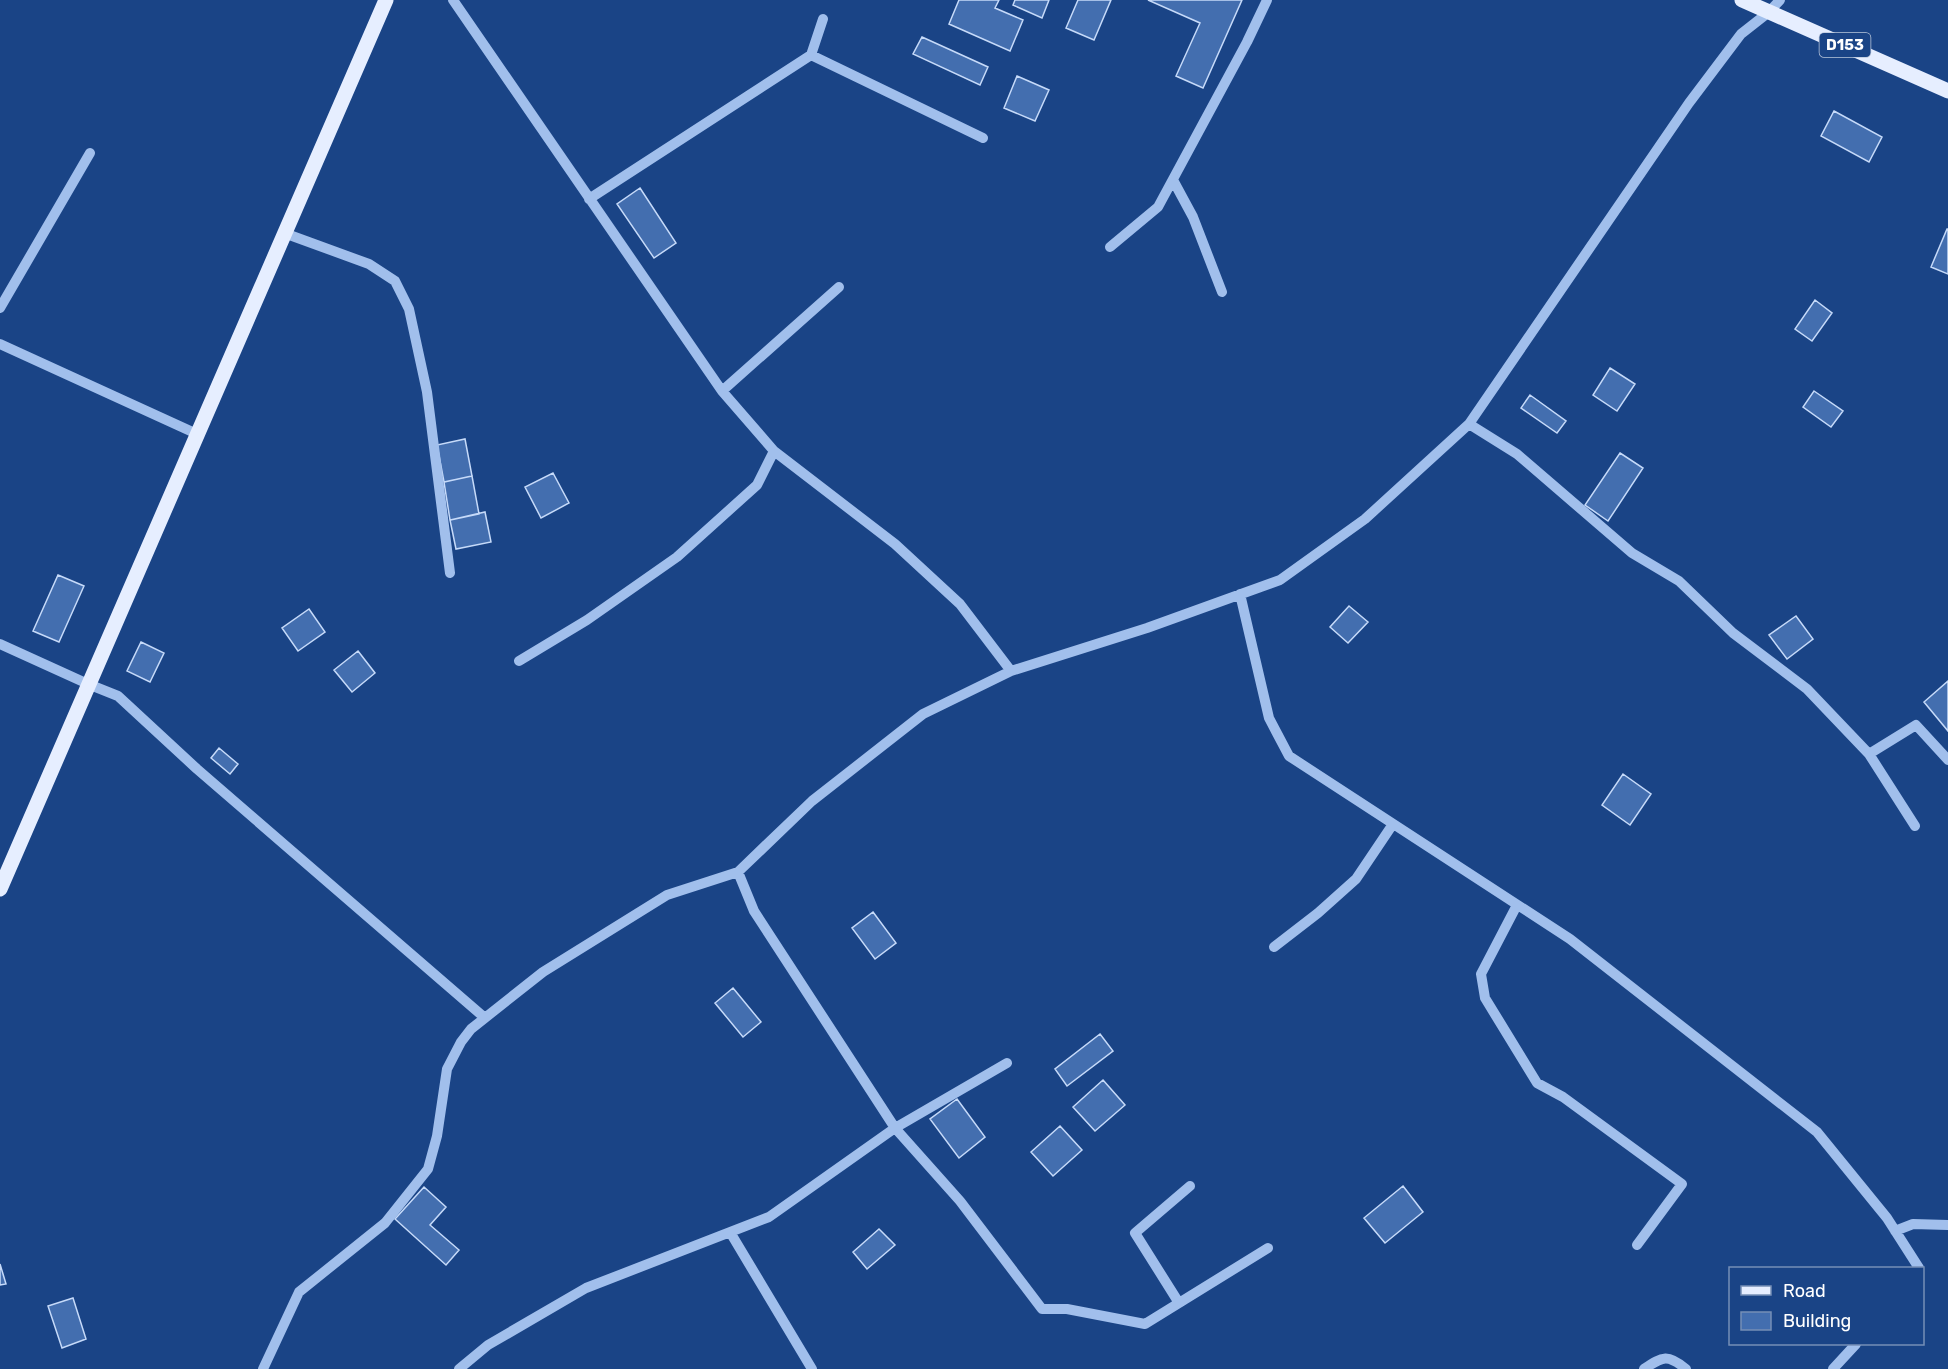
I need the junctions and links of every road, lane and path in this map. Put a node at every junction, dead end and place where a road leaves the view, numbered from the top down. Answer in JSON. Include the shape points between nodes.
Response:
{"nodes":[{"id":1,"x":386,"y":0,"type":"edge"},
{"id":2,"x":453,"y":0,"type":"edge"},
{"id":3,"x":1267,"y":0,"type":"edge"},
{"id":4,"x":1742,"y":0,"type":"edge"},
{"id":5,"x":1780,"y":0,"type":"edge"},
{"id":6,"x":1769,"y":12,"type":"junction"},
{"id":7,"x":823,"y":19,"type":"dead end"},
{"id":8,"x":811,"y":55,"type":"junction"},
{"id":9,"x":1948,"y":91,"type":"edge"},
{"id":10,"x":982,"y":138,"type":"dead end"},
{"id":11,"x":90,"y":153,"type":"dead end"},
{"id":12,"x":1173,"y":180,"type":"junction"},
{"id":13,"x":588,"y":199,"type":"junction"},
{"id":14,"x":284,"y":233,"type":"junction"},
{"id":15,"x":1110,"y":247,"type":"dead end"},
{"id":16,"x":839,"y":287,"type":"dead end"},
{"id":17,"x":1222,"y":292,"type":"dead end"},
{"id":18,"x":0,"y":308,"type":"edge"},
{"id":19,"x":0,"y":344,"type":"edge"},
{"id":20,"x":722,"y":391,"type":"junction"},
{"id":21,"x":1469,"y":424,"type":"junction"},
{"id":22,"x":197,"y":434,"type":"junction"},
{"id":23,"x":774,"y":451,"type":"junction"},
{"id":24,"x":450,"y":573,"type":"dead end"},
{"id":25,"x":1240,"y":594,"type":"junction"},
{"id":26,"x":0,"y":644,"type":"edge"},
{"id":27,"x":519,"y":661,"type":"dead end"},
{"id":28,"x":1011,"y":671,"type":"junction"},
{"id":29,"x":88,"y":684,"type":"junction"},
{"id":30,"x":1869,"y":754,"type":"junction"},
{"id":31,"x":1948,"y":760,"type":"edge"},
{"id":32,"x":1393,"y":824,"type":"junction"},
{"id":33,"x":1915,"y":826,"type":"dead end"},
{"id":34,"x":738,"y":872,"type":"junction"},
{"id":35,"x":0,"y":889,"type":"edge"},
{"id":36,"x":1517,"y":905,"type":"junction"},
{"id":37,"x":1274,"y":947,"type":"dead end"},
{"id":38,"x":485,"y":1018,"type":"junction"},
{"id":39,"x":1007,"y":1063,"type":"dead end"},
{"id":40,"x":895,"y":1128,"type":"junction"},
{"id":41,"x":1190,"y":1186,"type":"dead end"},
{"id":42,"x":1948,"y":1225,"type":"edge"},
{"id":43,"x":1895,"y":1231,"type":"junction"},
{"id":44,"x":730,"y":1232,"type":"junction"},
{"id":45,"x":1637,"y":1245,"type":"dead end"},
{"id":46,"x":1268,"y":1248,"type":"dead end"},
{"id":47,"x":1918,"y":1267,"type":"edge"},
{"id":48,"x":1179,"y":1303,"type":"junction"},
{"id":49,"x":1855,"y":1345,"type":"edge"},
{"id":50,"x":263,"y":1369,"type":"edge"},
{"id":51,"x":459,"y":1369,"type":"edge"},
{"id":52,"x":812,"y":1369,"type":"edge"},
{"id":53,"x":1644,"y":1369,"type":"edge"},
{"id":54,"x":1686,"y":1369,"type":"edge"},
{"id":55,"x":1833,"y":1369,"type":"edge"}],
"edges":[{"from":1,"to":14,"type":"main road"},
{"from":2,"to":13,"type":"street"},
{"from":3,"to":12,"type":"street"},
{"from":4,"to":6,"type":"main road","number":"D153"},
{"from":5,"to":6,"type":"street"},
{"from":6,"to":9,"type":"main road","number":"D153"},
{"from":6,"to":21,"type":"street","via":[[1741,34],[1689,103]]},
{"from":7,"to":8,"type":"street"},
{"from":8,"to":10,"type":"street"},
{"from":8,"to":13,"type":"street"},
{"from":11,"to":18,"type":"street"},
{"from":12,"to":15,"type":"street","via":[[1158,207]]},
{"from":12,"to":17,"type":"street","via":[[1193,217]]},
{"from":13,"to":20,"type":"street"},
{"from":14,"to":22,"type":"main road"},
{"from":14,"to":24,"type":"street","via":[[369,264],[395,281],[400,290],[409,309],[427,392]]},
{"from":16,"to":20,"type":"street"},
{"from":19,"to":22,"type":"street"},
{"from":20,"to":23,"type":"street"},
{"from":21,"to":25,"type":"street","via":[[1365,519],[1280,580]]},
{"from":21,"to":30,"type":"street","via":[[1517,454],[1632,553],[1679,581],[1732,633],[1807,689]]},
{"from":22,"to":29,"type":"main road"},
{"from":23,"to":27,"type":"street","via":[[757,485],[677,557],[587,620]]},
{"from":23,"to":28,"type":"street","via":[[895,544],[960,604]]},
{"from":25,"to":28,"type":"street"},
{"from":25,"to":32,"type":"street","via":[[1269,718],[1288,756]]},
{"from":26,"to":29,"type":"street"},
{"from":28,"to":34,"type":"street","via":[[923,714],[812,801]]},
{"from":29,"to":35,"type":"main road"},
{"from":29,"to":38,"type":"street","via":[[118,696],[196,769]]},
{"from":30,"to":31,"type":"street","via":[[1916,725]]},
{"from":30,"to":33,"type":"street"},
{"from":32,"to":36,"type":"street"},
{"from":32,"to":37,"type":"street","via":[[1356,879]]},
{"from":34,"to":38,"type":"street","via":[[667,895],[543,972]]},
{"from":34,"to":40,"type":"street","via":[[754,911]]},
{"from":36,"to":43,"type":"street","via":[[1570,939],[1817,1132]]},
{"from":36,"to":45,"type":"street","via":[[1481,974],[1485,998],[1537,1083],[1682,1184]]},
{"from":38,"to":50,"type":"street","via":[[461,1042],[447,1069],[428,1169],[385,1223],[299,1292]]},
{"from":39,"to":40,"type":"street"},
{"from":40,"to":44,"type":"street","via":[[769,1217]]},
{"from":40,"to":48,"type":"street","via":[[960,1201],[1042,1309],[1145,1324]]},
{"from":41,"to":48,"type":"street","via":[[1135,1233]]},
{"from":42,"to":43,"type":"street","via":[[1913,1224]]},
{"from":43,"to":47,"type":"street"},
{"from":44,"to":51,"type":"street","via":[[586,1288],[488,1345]]},
{"from":44,"to":52,"type":"street"},
{"from":46,"to":48,"type":"street"},
{"from":49,"to":55,"type":"street"},
{"from":53,"to":54,"type":"street","via":[[1658,1359],[1674,1359]]}]}
